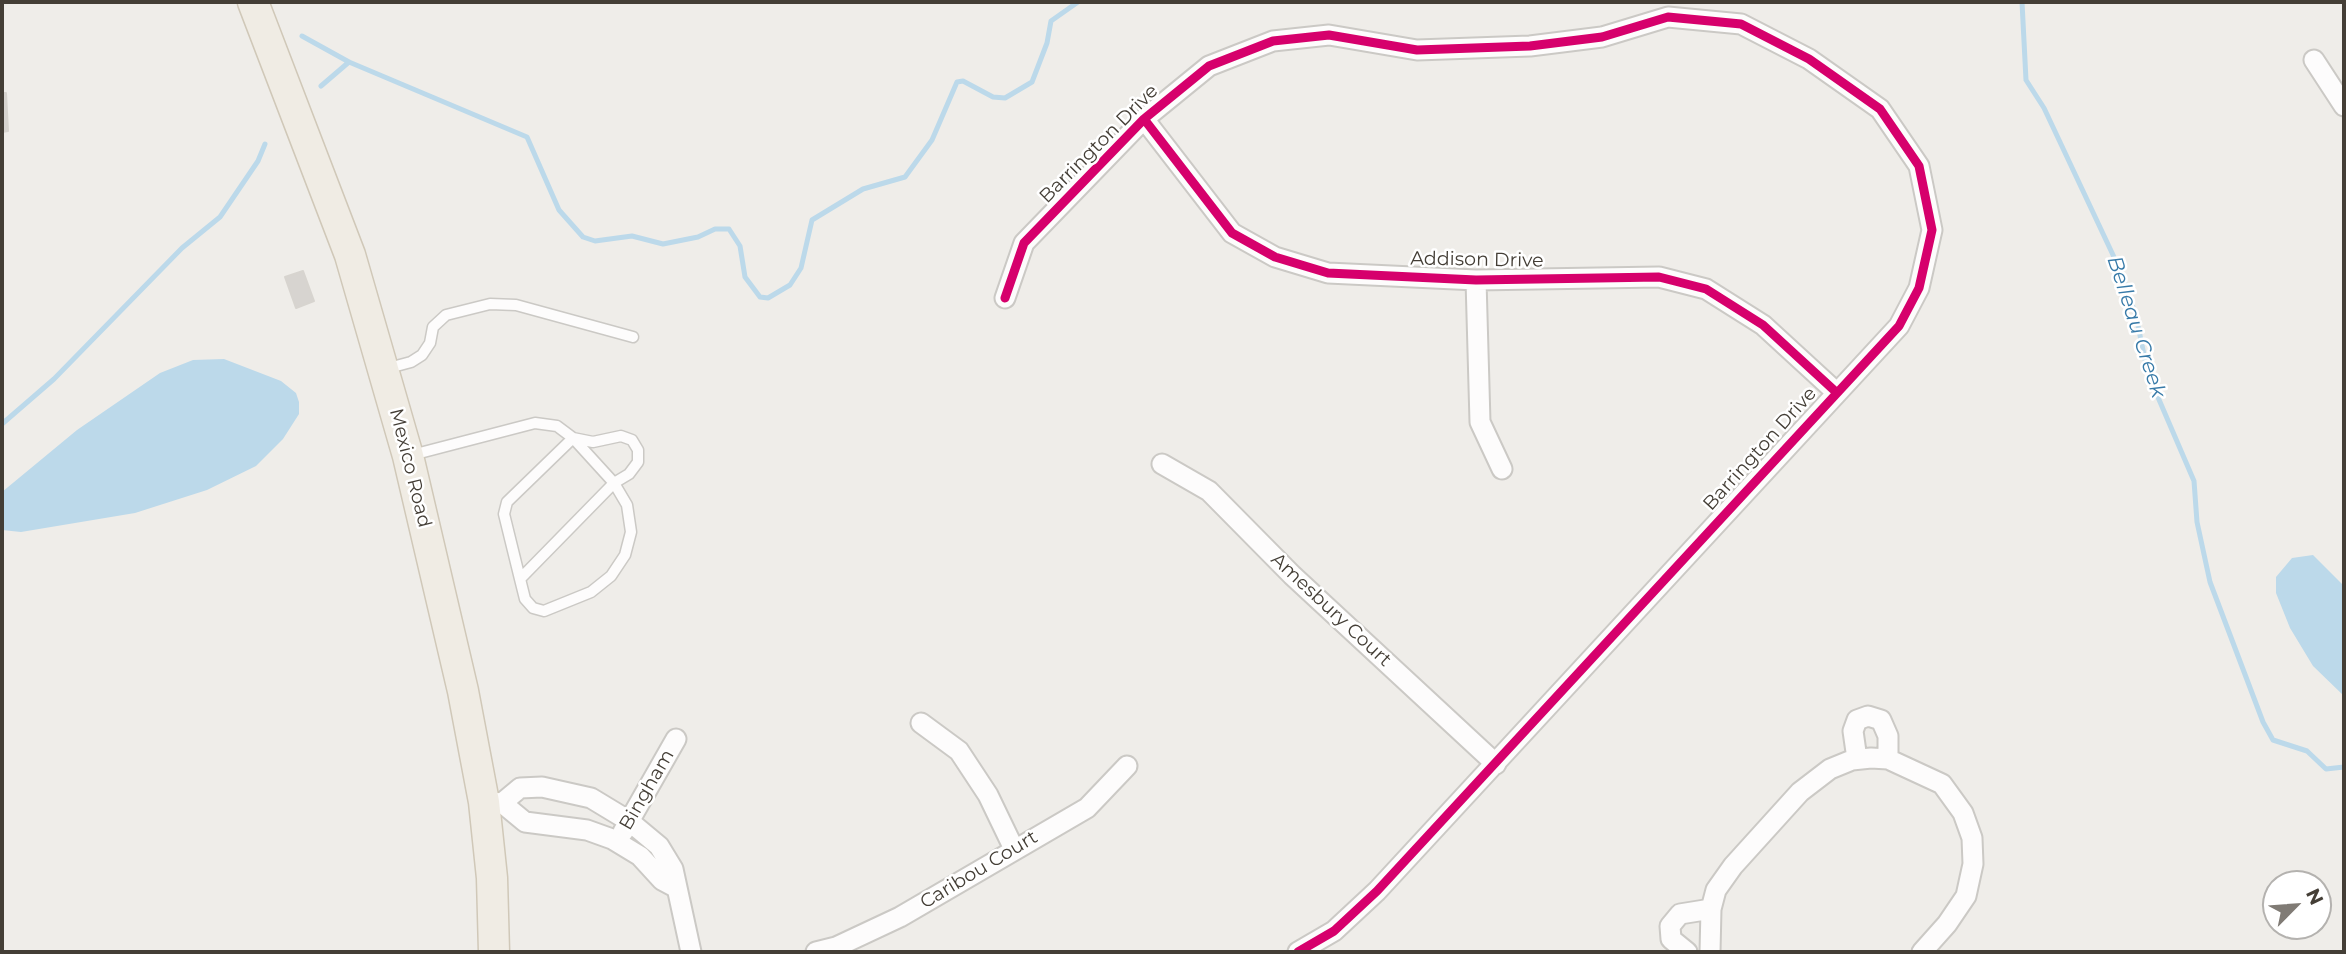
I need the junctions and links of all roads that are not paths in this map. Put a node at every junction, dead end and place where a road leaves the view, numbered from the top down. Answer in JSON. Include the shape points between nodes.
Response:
{"nodes":[{"id":1,"x":253,"y":2,"type":"edge"},
{"id":2,"x":2314,"y":60,"type":"dead end"},
{"id":3,"x":2344,"y":106,"type":"edge"},
{"id":4,"x":1144,"y":118,"type":"junction"},
{"id":5,"x":1476,"y":280,"type":"junction"},
{"id":6,"x":1005,"y":298,"type":"dead end"},
{"id":7,"x":633,"y":337,"type":"dead end"},
{"id":8,"x":384,"y":369,"type":"junction"},
{"id":9,"x":1836,"y":392,"type":"junction"},
{"id":10,"x":573,"y":438,"type":"junction"},
{"id":11,"x":408,"y":456,"type":"junction"},
{"id":12,"x":1162,"y":464,"type":"dead end"},
{"id":13,"x":1502,"y":469,"type":"dead end"},
{"id":14,"x":614,"y":483,"type":"junction"},
{"id":15,"x":520,"y":579,"type":"junction"},
{"id":16,"x":920,"y":723,"type":"dead end"},
{"id":17,"x":677,"y":739,"type":"dead end"},
{"id":18,"x":1857,"y":759,"type":"junction"},
{"id":19,"x":1888,"y":759,"type":"junction"},
{"id":20,"x":1496,"y":764,"type":"junction"},
{"id":21,"x":1127,"y":766,"type":"dead end"},
{"id":22,"x":493,"y":802,"type":"junction"},
{"id":23,"x":629,"y":821,"type":"junction"},
{"id":24,"x":616,"y":841,"type":"junction"},
{"id":25,"x":1014,"y":849,"type":"junction"},
{"id":26,"x":677,"y":888,"type":"junction"},
{"id":27,"x":1711,"y":909,"type":"junction"},
{"id":28,"x":494,"y":952,"type":"edge"},
{"id":29,"x":691,"y":952,"type":"edge"},
{"id":30,"x":816,"y":952,"type":"edge"},
{"id":31,"x":1298,"y":952,"type":"edge"},
{"id":32,"x":1687,"y":952,"type":"edge"},
{"id":33,"x":1710,"y":952,"type":"edge"},
{"id":34,"x":1922,"y":952,"type":"edge"}],
"edges":[{"from":1,"to":8,"type":"main road","name":"Mexico Road","via":[[350,255]]},
{"from":2,"to":3,"type":"street"},
{"from":4,"to":5,"type":"street","name":"Addison Drive","via":[[1232,233],[1275,257],[1328,273]]},
{"from":4,"to":6,"type":"street","name":"Barrington Drive","via":[[1024,243]]},
{"from":4,"to":9,"type":"street","name":"Barrington Drive","via":[[1209,66],[1273,41],[1329,35],[1417,50],[1454,49],[1602,37],[1668,17],[1741,24],[1809,59],[1880,109],[1919,166],[1932,230],[1919,288],[1899,326]]},
{"from":5,"to":9,"type":"street","name":"Addison Drive","via":[[1659,276],[1706,289],[1763,325]]},
{"from":5,"to":13,"type":"street","via":[[1480,422]]},
{"from":7,"to":8,"type":"lane","via":[[516,305],[491,304],[446,315],[433,327],[422,355]]},
{"from":8,"to":11,"type":"main road","name":"Mexico Road"},
{"from":9,"to":20,"type":"street","name":"Barrington Drive"},
{"from":10,"to":11,"type":"lane","via":[[558,426],[534,423]]},
{"from":10,"to":14,"type":"lane"},
{"from":10,"to":14,"type":"lane","via":[[593,442],[621,436],[632,440],[638,462]]},
{"from":10,"to":15,"type":"lane","via":[[507,502],[504,514]]},
{"from":11,"to":22,"type":"main road","name":"Mexico Road"},
{"from":12,"to":20,"type":"street","name":"Amesbury Court","via":[[1209,491],[1292,575]]},
{"from":14,"to":15,"type":"lane"},
{"from":14,"to":15,"type":"lane","via":[[627,505],[631,532],[625,555],[611,576],[592,592],[544,611],[526,600]]},
{"from":16,"to":25,"type":"street","via":[[959,751],[988,795]]},
{"from":17,"to":23,"type":"street","name":"Bingham"},
{"from":18,"to":19,"type":"street"},
{"from":18,"to":19,"type":"street","via":[[1853,731],[1857,720],[1868,716],[1881,720],[1888,736]]},
{"from":18,"to":27,"type":"street","via":[[1830,769],[1800,792],[1733,866],[1716,890]]},
{"from":19,"to":34,"type":"street","via":[[1942,784],[1963,813],[1972,838],[1973,864],[1966,896]]},
{"from":20,"to":31,"type":"street","name":"Barrington Drive","via":[[1377,891],[1334,931]]},
{"from":21,"to":25,"type":"street","name":"Caribou Court","via":[[1087,807]]},
{"from":22,"to":23,"type":"street","via":[[520,788],[542,787],[591,798]]},
{"from":22,"to":24,"type":"street","via":[[525,822],[587,830]]},
{"from":22,"to":28,"type":"main road","name":"Mexico Road"},
{"from":23,"to":24,"type":"street","name":"Bingham"},
{"from":23,"to":26,"type":"street","via":[[659,846],[673,869]]},
{"from":24,"to":26,"type":"street"},
{"from":25,"to":30,"type":"street","name":"Caribou Court","via":[[900,917]]},
{"from":26,"to":29,"type":"street"},
{"from":27,"to":32,"type":"street","via":[[1680,914],[1670,926],[1671,939]]},
{"from":27,"to":33,"type":"street"}]}
